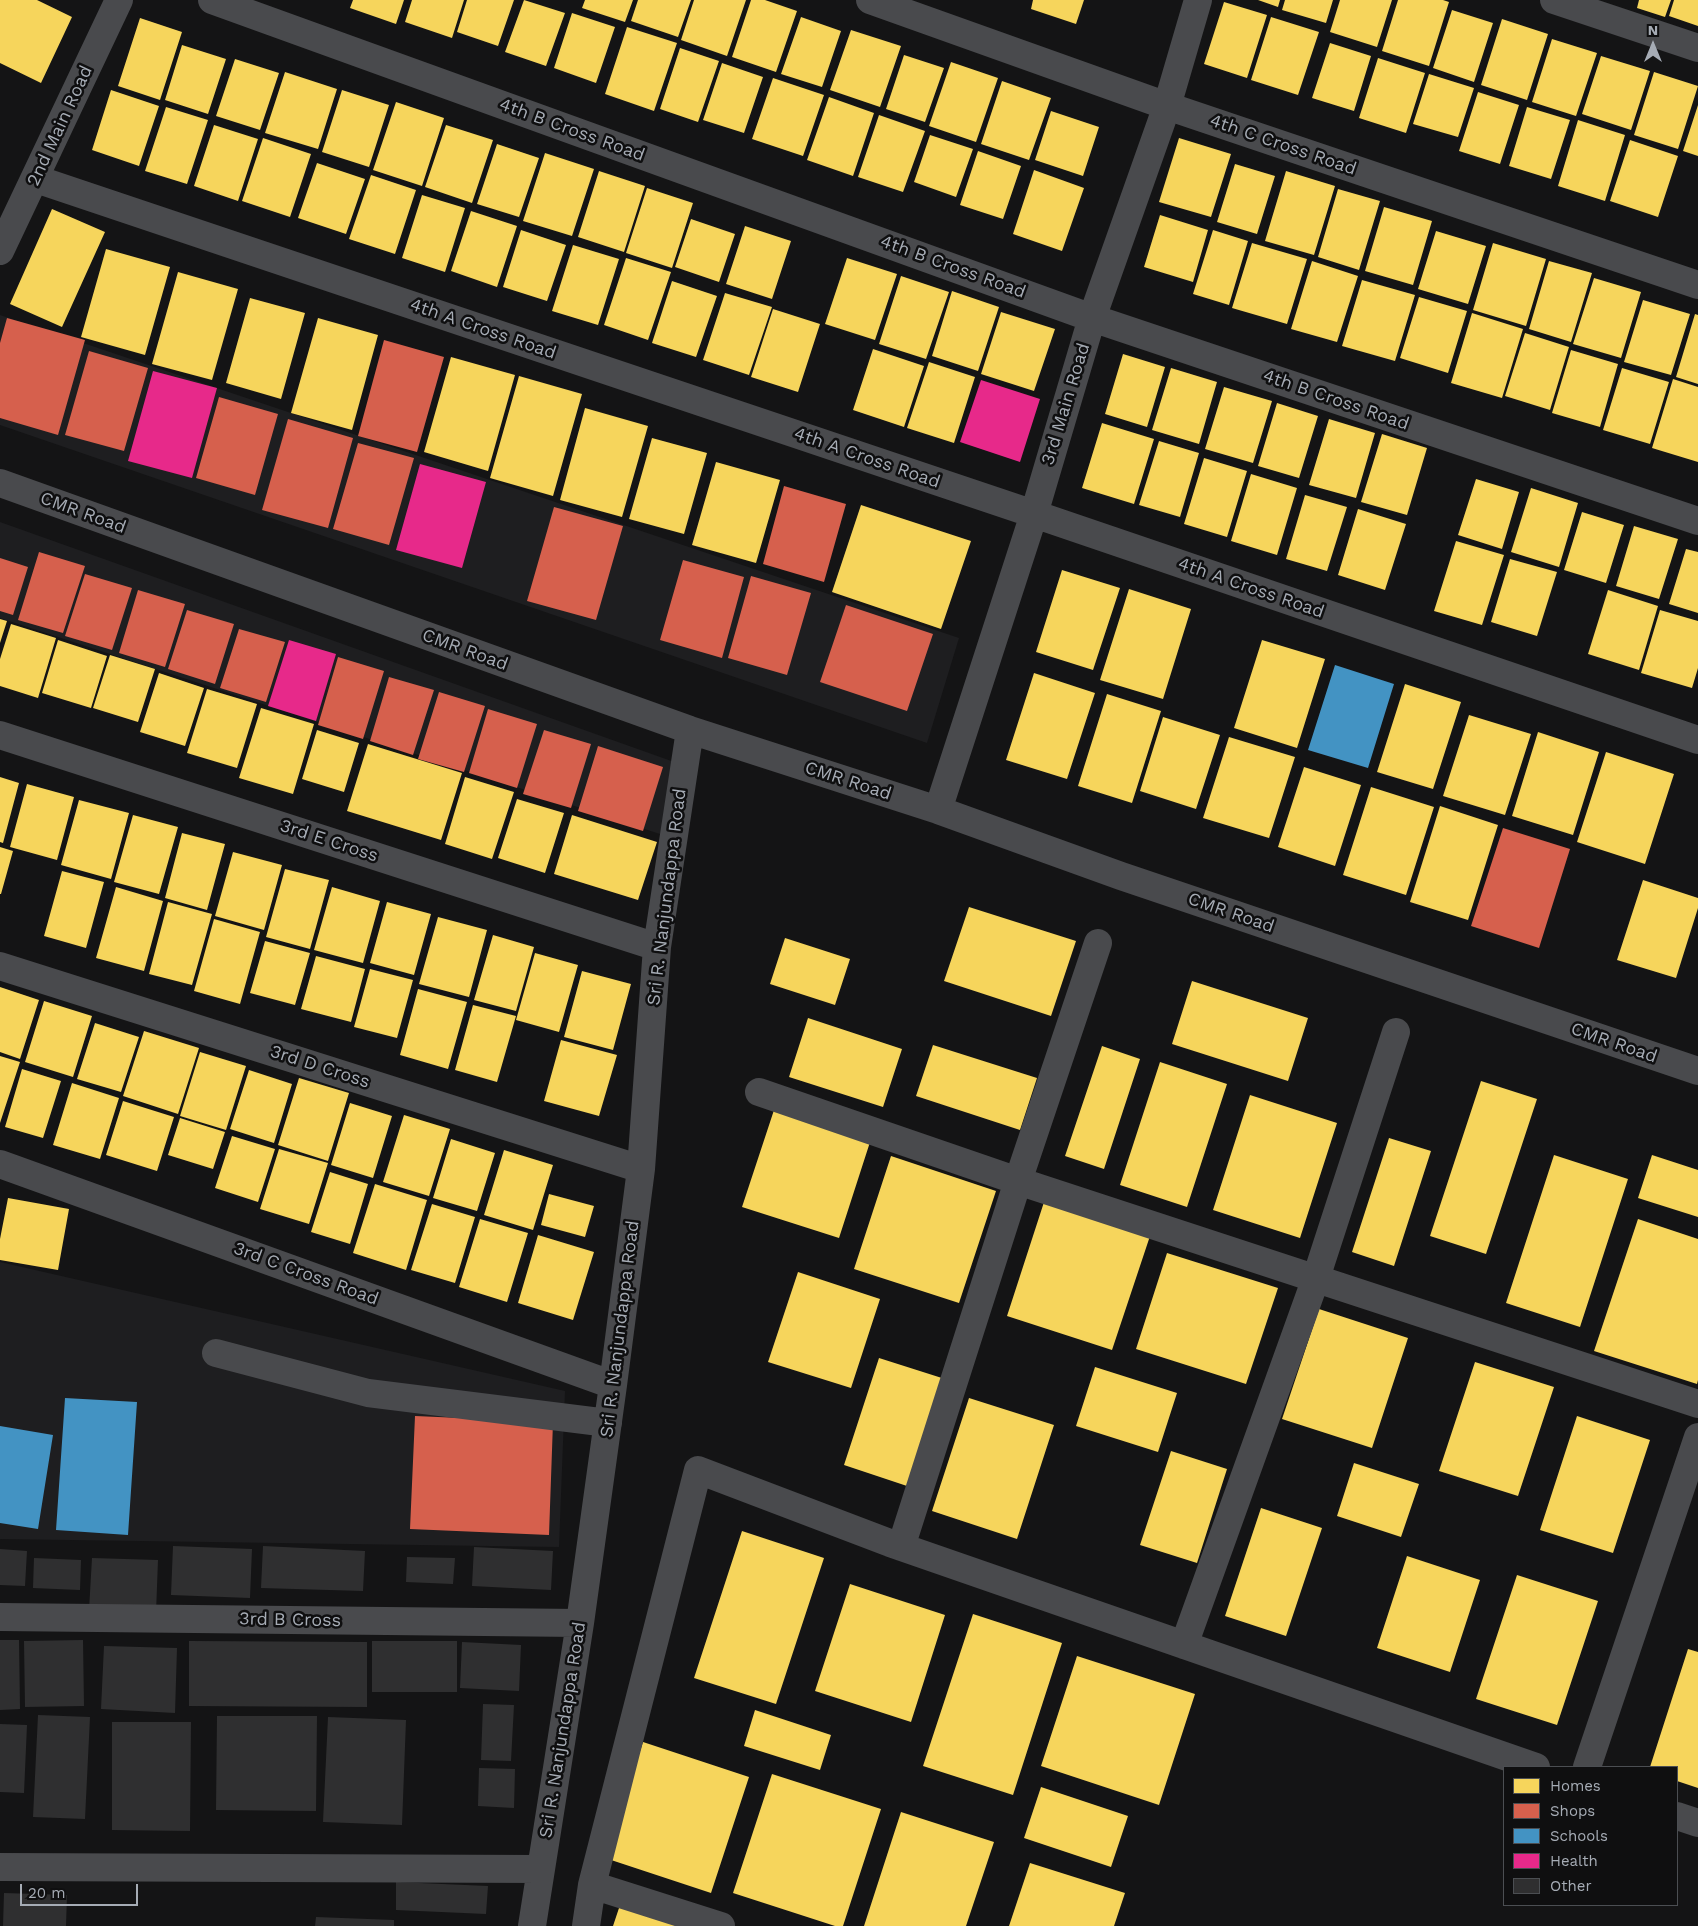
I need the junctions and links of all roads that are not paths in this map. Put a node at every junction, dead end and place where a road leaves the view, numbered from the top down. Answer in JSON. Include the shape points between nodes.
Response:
{"nodes":[{"id":1,"x":119,"y":0,"type":"edge"},
{"id":2,"x":212,"y":0,"type":"edge"},
{"id":3,"x":870,"y":0,"type":"edge"},
{"id":4,"x":1198,"y":0,"type":"edge"},
{"id":5,"x":1554,"y":0,"type":"edge"},
{"id":6,"x":1698,"y":48,"type":"edge"},
{"id":7,"x":1167,"y":106,"type":"junction"},
{"id":8,"x":36,"y":178,"type":"junction"},
{"id":9,"x":0,"y":251,"type":"edge"},
{"id":10,"x":1698,"y":285,"type":"edge"},
{"id":11,"x":1092,"y":318,"type":"junction"},
{"id":12,"x":0,"y":484,"type":"edge"},
{"id":13,"x":1034,"y":514,"type":"junction"},
{"id":14,"x":1698,"y":522,"type":"edge"},
{"id":15,"x":690,"y":730,"type":"junction"},
{"id":16,"x":0,"y":734,"type":"edge"},
{"id":17,"x":1698,"y":740,"type":"edge"},
{"id":18,"x":938,"y":810,"type":"junction"},
{"id":19,"x":1098,"y":943,"type":"dead end"},
{"id":20,"x":657,"y":946,"type":"junction"},
{"id":21,"x":0,"y":966,"type":"edge"},
{"id":22,"x":1396,"y":1032,"type":"dead end"},
{"id":23,"x":1698,"y":1071,"type":"edge"},
{"id":24,"x":759,"y":1092,"type":"dead end"},
{"id":25,"x":0,"y":1164,"type":"edge"},
{"id":26,"x":641,"y":1169,"type":"junction"},
{"id":27,"x":1018,"y":1181,"type":"junction"},
{"id":28,"x":1316,"y":1278,"type":"junction"},
{"id":29,"x":216,"y":1352,"type":"dead end"},
{"id":30,"x":613,"y":1385,"type":"junction"},
{"id":31,"x":1698,"y":1404,"type":"edge"},
{"id":32,"x":608,"y":1423,"type":"junction"},
{"id":33,"x":1698,"y":1437,"type":"edge"},
{"id":34,"x":901,"y":1547,"type":"junction"},
{"id":35,"x":0,"y":1617,"type":"edge"},
{"id":36,"x":580,"y":1623,"type":"junction"},
{"id":37,"x":1184,"y":1645,"type":"junction"},
{"id":38,"x":1533,"y":1766,"type":"edge"},
{"id":39,"x":1587,"y":1766,"type":"edge"},
{"id":40,"x":1678,"y":1816,"type":"edge"},
{"id":41,"x":1698,"y":1823,"type":"edge"},
{"id":42,"x":0,"y":1867,"type":"edge"},
{"id":43,"x":541,"y":1869,"type":"junction"},
{"id":44,"x":592,"y":1885,"type":"junction"},
{"id":45,"x":532,"y":1926,"type":"edge"},
{"id":46,"x":586,"y":1926,"type":"edge"},
{"id":47,"x":722,"y":1926,"type":"edge"}],
"edges":[{"from":1,"to":8,"type":"street","name":"2nd Main Road"},
{"from":2,"to":11,"type":"street","name":"4th B Cross Road"},
{"from":3,"to":7,"type":"street","name":"4th C Cross Road"},
{"from":4,"to":7,"type":"street","name":"3rd Main Road"},
{"from":5,"to":6,"type":"street"},
{"from":7,"to":10,"type":"street","name":"4th C Cross Road"},
{"from":7,"to":11,"type":"street","name":"3rd Main Road"},
{"from":8,"to":9,"type":"street","name":"2nd Main Road"},
{"from":8,"to":13,"type":"street","name":"4th A Cross Road"},
{"from":11,"to":13,"type":"street","name":"3rd Main Road"},
{"from":11,"to":14,"type":"street","name":"4th B Cross Road"},
{"from":12,"to":15,"type":"street","name":"CMR Road"},
{"from":13,"to":17,"type":"street","name":"4th A Cross Road"},
{"from":13,"to":18,"type":"street","name":"3rd Main Road"},
{"from":15,"to":18,"type":"street","name":"CMR Road"},
{"from":15,"to":20,"type":"street","name":"Sri R. Nanjundappa Road"},
{"from":16,"to":20,"type":"street","name":"3rd E Cross"},
{"from":18,"to":23,"type":"street","name":"CMR Road","via":[[1121,876]]},
{"from":19,"to":27,"type":"street"},
{"from":20,"to":26,"type":"street","name":"Sri R. Nanjundappa Road"},
{"from":21,"to":26,"type":"street","name":"3rd D Cross"},
{"from":22,"to":28,"type":"street"},
{"from":24,"to":27,"type":"street"},
{"from":25,"to":30,"type":"street","name":"3rd C Cross Road"},
{"from":26,"to":30,"type":"street","name":"Sri R. Nanjundappa Road"},
{"from":27,"to":28,"type":"street"},
{"from":27,"to":34,"type":"street"},
{"from":28,"to":31,"type":"street"},
{"from":28,"to":37,"type":"street"},
{"from":29,"to":32,"type":"street","via":[[368,1393]]},
{"from":30,"to":32,"type":"street","name":"Sri R. Nanjundappa Road"},
{"from":32,"to":36,"type":"street","name":"Sri R. Nanjundappa Road"},
{"from":33,"to":39,"type":"street"},
{"from":34,"to":37,"type":"street"},
{"from":34,"to":44,"type":"street","via":[[698,1470]]},
{"from":35,"to":36,"type":"street","name":"3rd B Cross"},
{"from":36,"to":43,"type":"street","name":"Sri R. Nanjundappa Road"},
{"from":37,"to":38,"type":"street"},
{"from":40,"to":41,"type":"street"},
{"from":42,"to":43,"type":"street"},
{"from":43,"to":45,"type":"street","name":"Sri R. Nanjundappa Road"},
{"from":44,"to":46,"type":"street"},
{"from":44,"to":47,"type":"street"}]}
